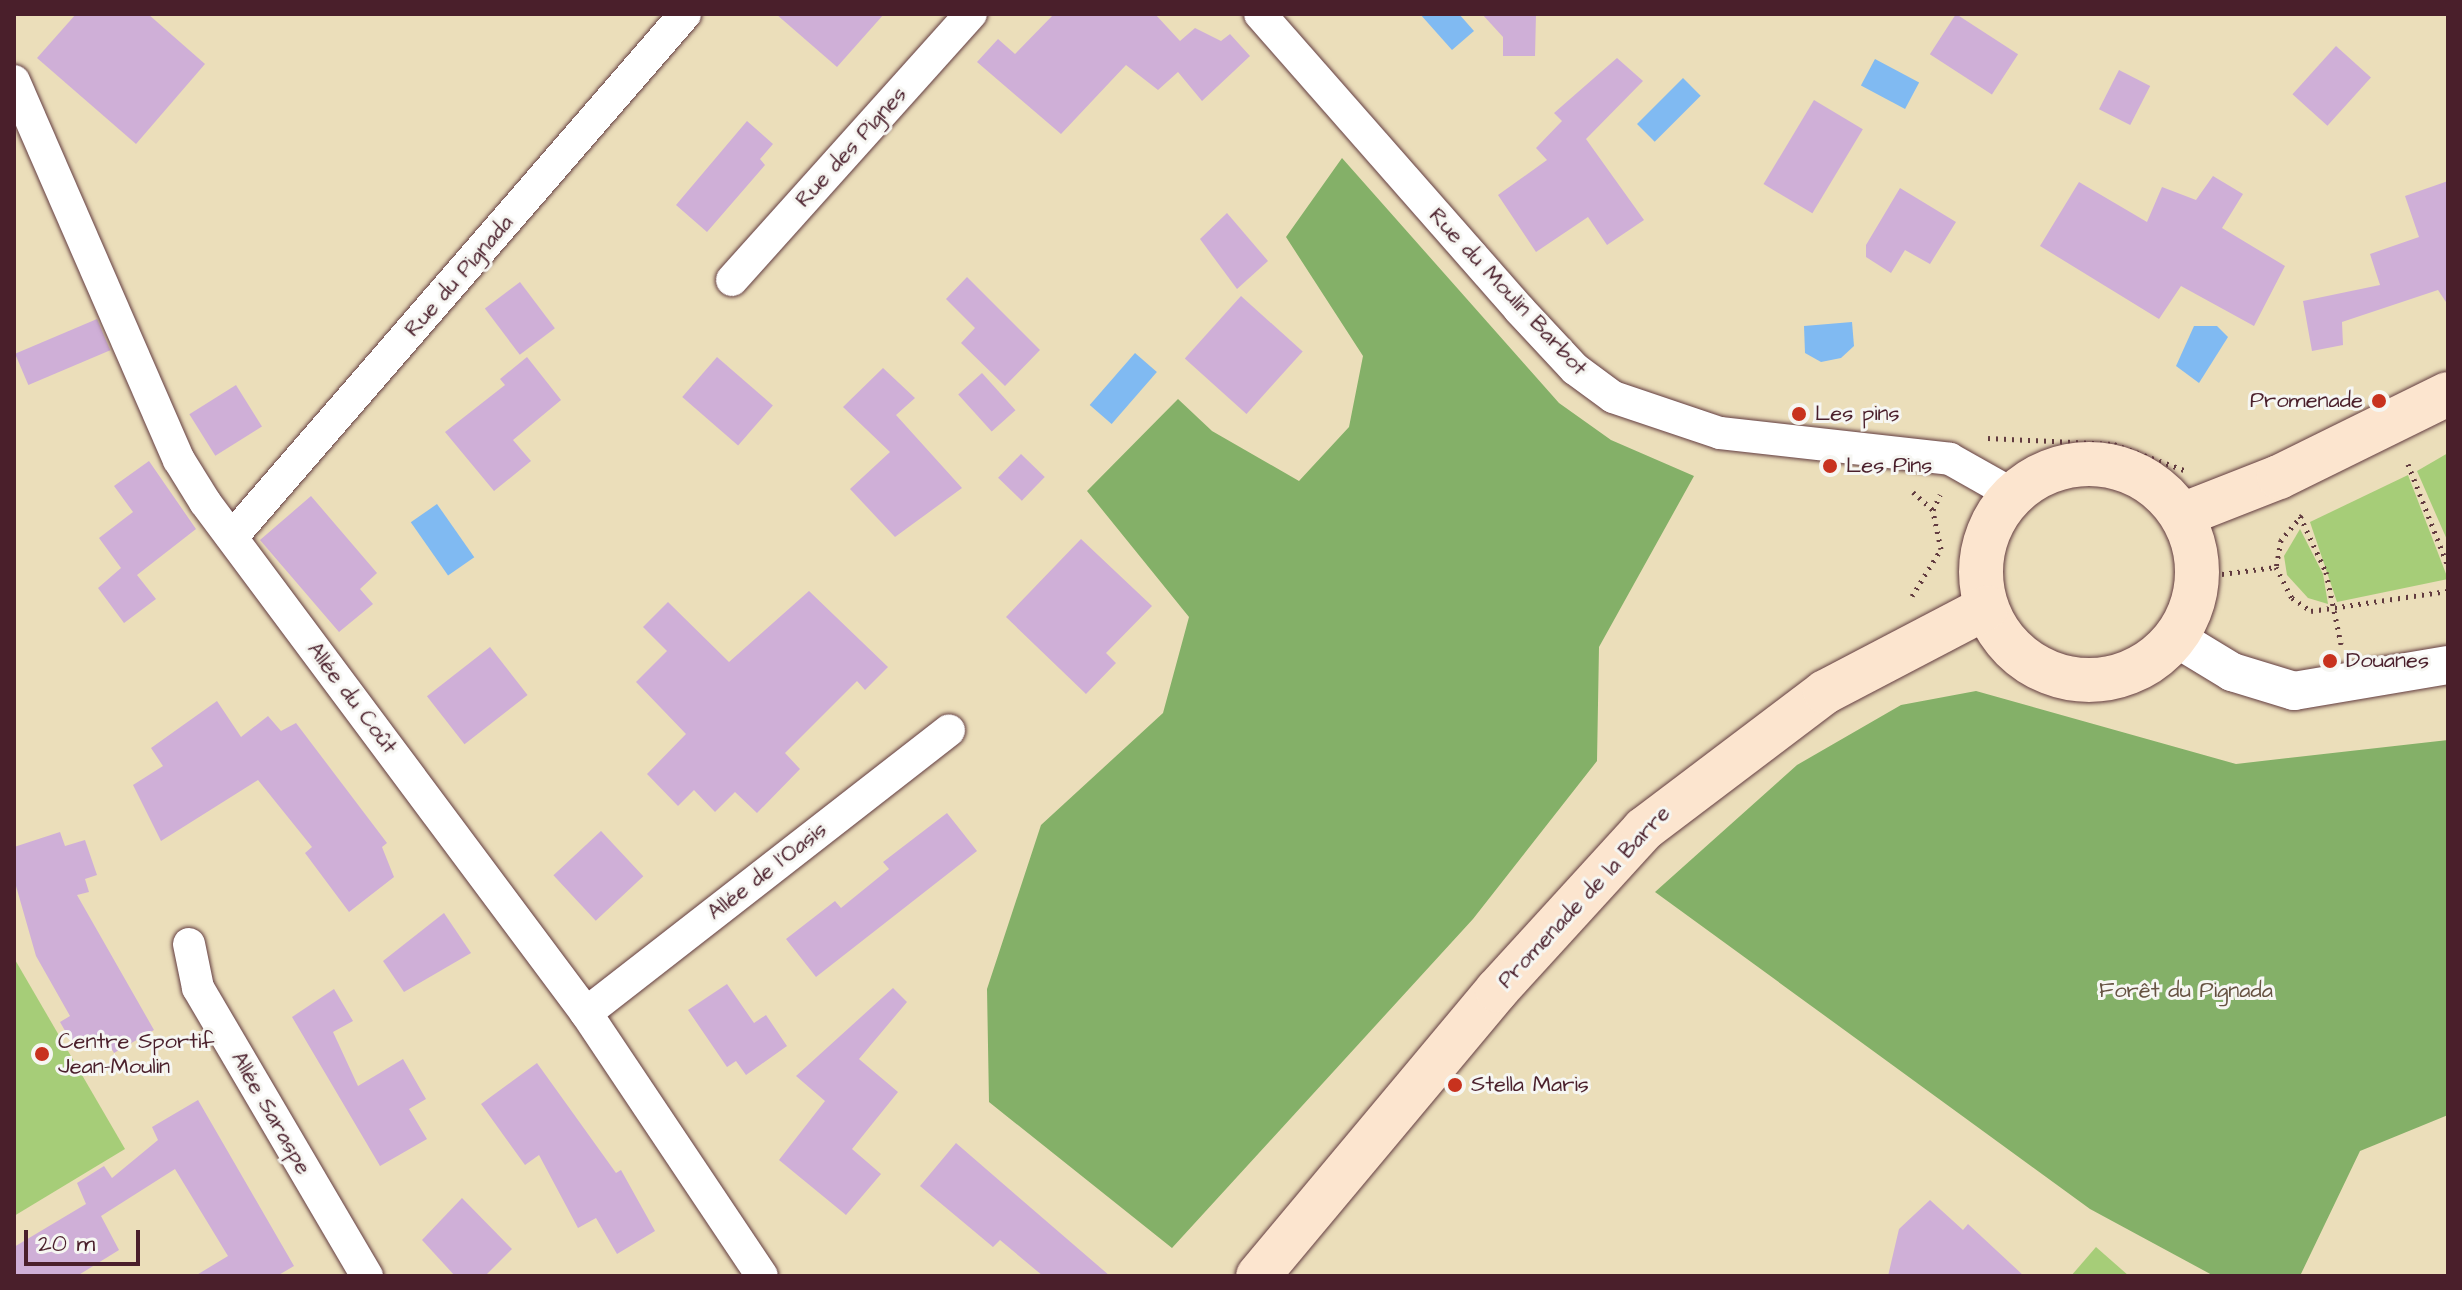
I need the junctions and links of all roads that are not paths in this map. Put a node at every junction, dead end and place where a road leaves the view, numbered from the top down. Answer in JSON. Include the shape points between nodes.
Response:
{"nodes":[{"id":1,"x":685,"y":14,"type":"edge"},
{"id":2,"x":971,"y":14,"type":"edge"},
{"id":3,"x":1260,"y":14,"type":"edge"},
{"id":4,"x":14,"y":81,"type":"edge"},
{"id":5,"x":732,"y":280,"type":"dead end"},
{"id":6,"x":2448,"y":394,"type":"edge"},
{"id":7,"x":2012,"y":494,"type":"junction"},
{"id":8,"x":2182,"y":515,"type":"junction"},
{"id":9,"x":232,"y":537,"type":"junction"},
{"id":10,"x":1986,"y":608,"type":"junction"},
{"id":11,"x":2176,"y":638,"type":"junction"},
{"id":12,"x":2448,"y":665,"type":"edge"},
{"id":13,"x":949,"y":730,"type":"dead end"},
{"id":14,"x":189,"y":944,"type":"dead end"},
{"id":15,"x":586,"y":1013,"type":"junction"},
{"id":16,"x":367,"y":1276,"type":"edge"},
{"id":17,"x":762,"y":1276,"type":"edge"},
{"id":18,"x":1258,"y":1276,"type":"edge"}],
"edges":[{"from":1,"to":9,"type":"street","name":"Rue du Pignada"},
{"from":2,"to":5,"type":"street","name":"Rue des Pignes"},
{"from":3,"to":7,"type":"street","name":"Rue du Moulin Barbot","via":[[1519,309],[1575,369],[1613,397],[1720,433],[1950,459]]},
{"from":4,"to":9,"type":"street","name":"Allée du Coût","via":[[179,460]]},
{"from":6,"to":8,"type":"main road","via":[[2279,477]]},
{"from":7,"to":8,"type":"main road","via":[[2049,471],[2102,463],[2133,472]]},
{"from":7,"to":10,"type":"main road","via":[[1982,547]]},
{"from":8,"to":11,"type":"main road","via":[[2198,577]]},
{"from":9,"to":15,"type":"street","name":"Allée du Coût"},
{"from":10,"to":11,"type":"main road","via":[[2026,661],[2067,678],[2122,676]]},
{"from":10,"to":18,"type":"main road","name":"Promenade de la Barre","via":[[1825,692],[1689,787],[1497,990]]},
{"from":11,"to":12,"type":"street","via":[[2232,672],[2294,691]]},
{"from":13,"to":15,"type":"street","name":"Allée de l'Oasis"},
{"from":14,"to":16,"type":"street","name":"Allée Saraspe","via":[[198,988]]},
{"from":15,"to":17,"type":"street","name":"Allée du Coût"}]}
